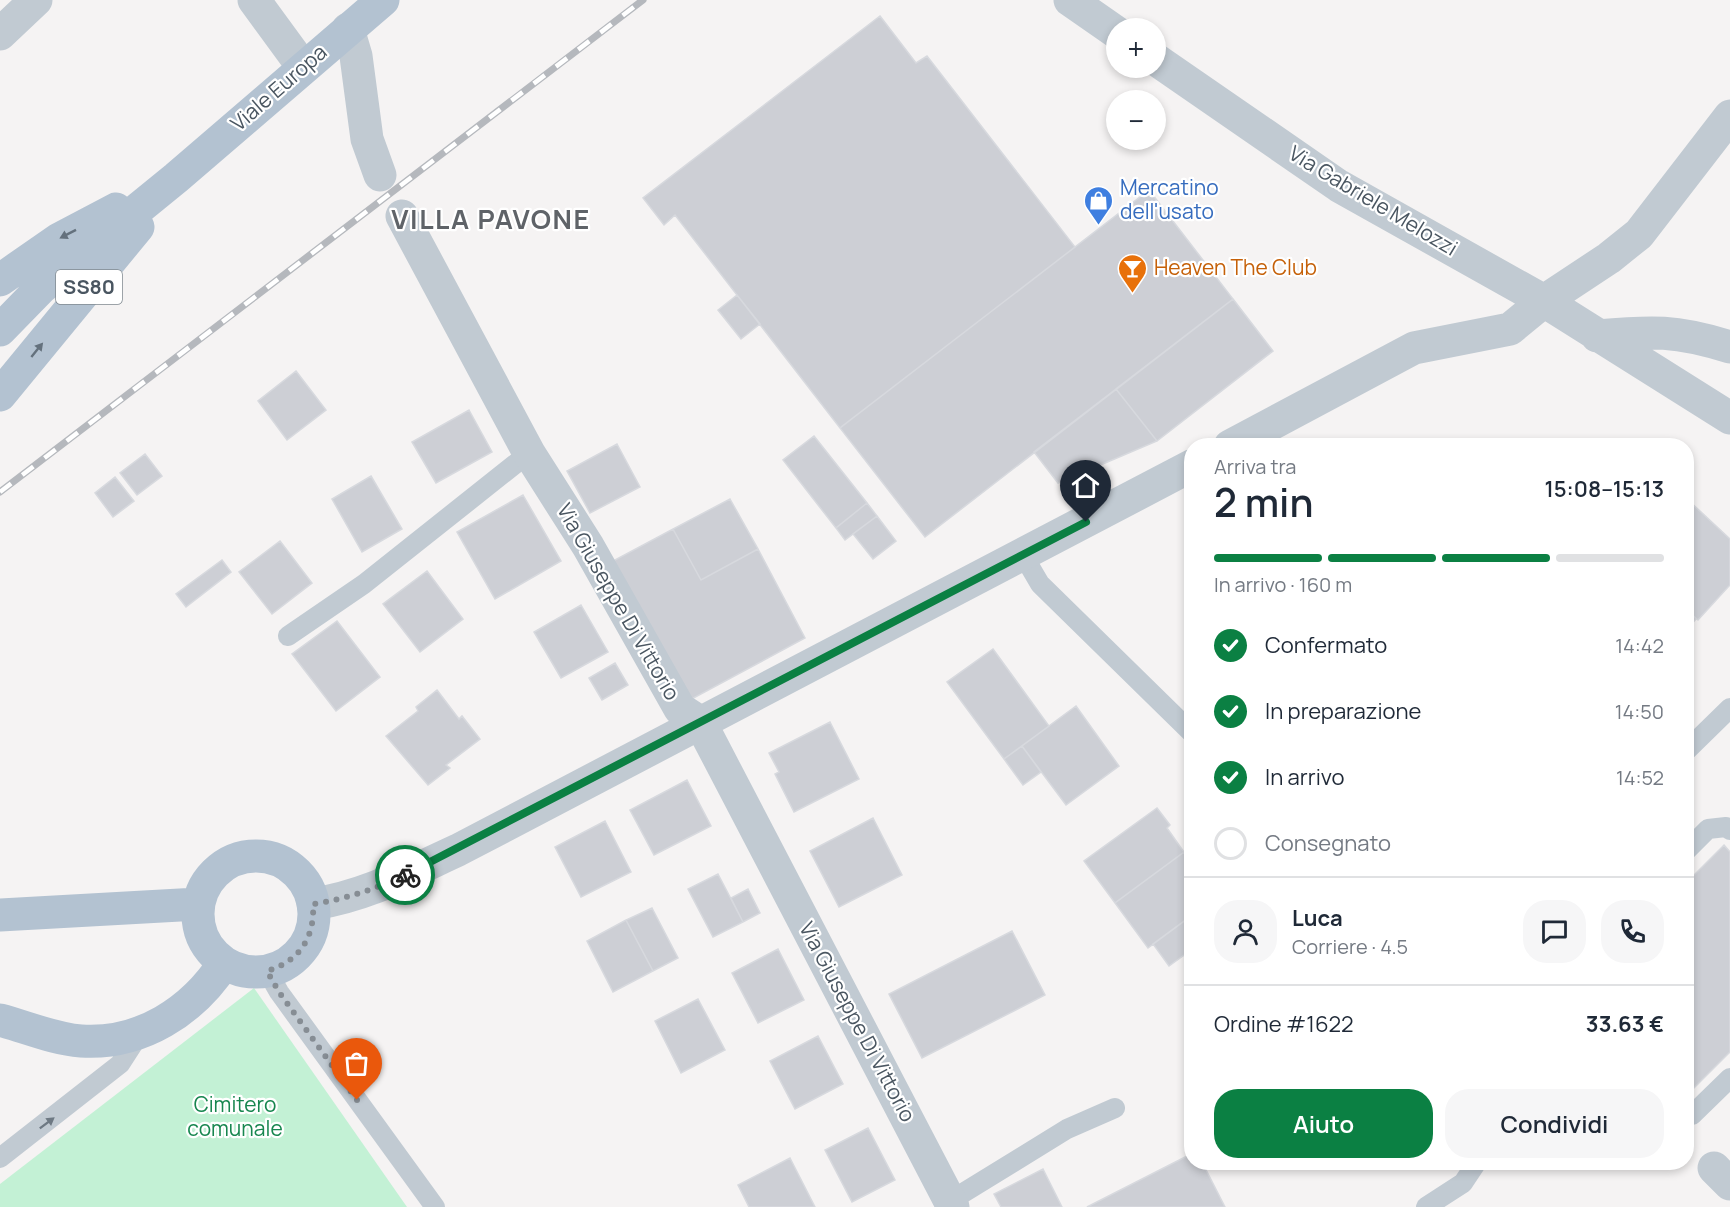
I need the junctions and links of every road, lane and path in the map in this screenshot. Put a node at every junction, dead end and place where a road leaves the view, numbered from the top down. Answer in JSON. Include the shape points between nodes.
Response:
{"nodes":[{"id":1,"x":36,"y":0,"type":"edge"},
{"id":2,"x":254,"y":0,"type":"edge"},
{"id":3,"x":383,"y":0,"type":"edge"},
{"id":4,"x":1070,"y":0,"type":"edge"},
{"id":5,"x":1106,"y":25,"type":"edge"},
{"id":6,"x":348,"y":29,"type":"junction"},
{"id":7,"x":0,"y":34,"type":"edge"},
{"id":8,"x":303,"y":67,"type":"junction"},
{"id":9,"x":1166,"y":67,"type":"edge"},
{"id":10,"x":1730,"y":116,"type":"edge"},
{"id":11,"x":380,"y":175,"type":"dead end"},
{"id":12,"x":176,"y":178,"type":"junction"},
{"id":13,"x":402,"y":216,"type":"dead end"},
{"id":14,"x":0,"y":280,"type":"edge"},
{"id":15,"x":1544,"y":301,"type":"junction"},
{"id":16,"x":0,"y":330,"type":"edge"},
{"id":17,"x":1596,"y":336,"type":"junction"},
{"id":18,"x":1730,"y":347,"type":"edge"},
{"id":19,"x":0,"y":395,"type":"edge"},
{"id":20,"x":1730,"y":418,"type":"edge"},
{"id":21,"x":1245,"y":438,"type":"edge"},
{"id":22,"x":529,"y":453,"type":"junction"},
{"id":23,"x":1184,"y":470,"type":"edge"},
{"id":24,"x":1023,"y":555,"type":"junction"},
{"id":25,"x":288,"y":636,"type":"dead end"},
{"id":26,"x":1730,"y":708,"type":"edge"},
{"id":27,"x":700,"y":722,"type":"junction"},
{"id":28,"x":1184,"y":725,"type":"edge"},
{"id":29,"x":1694,"y":743,"type":"edge"},
{"id":30,"x":1730,"y":830,"type":"edge"},
{"id":31,"x":1694,"y":843,"type":"edge"},
{"id":32,"x":198,"y":904,"type":"junction"},
{"id":33,"x":313,"y":904,"type":"junction"},
{"id":34,"x":0,"y":915,"type":"edge"},
{"id":35,"x":224,"y":963,"type":"junction"},
{"id":36,"x":267,"y":971,"type":"junction"},
{"id":37,"x":0,"y":1020,"type":"edge"},
{"id":38,"x":140,"y":1033,"type":"junction"},
{"id":39,"x":1730,"y":1078,"type":"edge"},
{"id":40,"x":1115,"y":1108,"type":"dead end"},
{"id":41,"x":1694,"y":1113,"type":"edge"},
{"id":42,"x":0,"y":1158,"type":"edge"},
{"id":43,"x":1472,"y":1170,"type":"edge"},
{"id":44,"x":952,"y":1204,"type":"edge"},
{"id":45,"x":435,"y":1207,"type":"edge"},
{"id":46,"x":1426,"y":1207,"type":"edge"}],
"edges":[{"from":1,"to":7,"type":"street"},
{"from":2,"to":8,"type":"street"},
{"from":3,"to":6,"type":"main road","name":"Viale Europa","number":"SS80"},
{"from":4,"to":5,"type":"street"},
{"from":6,"to":8,"type":"main road","name":"Viale Europa","number":"SS80"},
{"from":6,"to":11,"type":"street","via":[[356,56],[367,139]]},
{"from":8,"to":12,"type":"main road","name":"Viale Europa","number":"SS80"},
{"from":9,"to":15,"type":"street","name":"Via Gabriele Melozzi","via":[[1339,186]]},
{"from":10,"to":15,"type":"street","via":[[1639,234]]},
{"from":12,"to":14,"type":"main road","name":"Viale Europa","number":"SS80","one_way":true,"via":[[59,239]]},
{"from":12,"to":16,"type":"main road","name":"Viale Europa","number":"SS80","via":[[41,288]]},
{"from":19,"to":12,"type":"main road","name":"Viale Europa","number":"SS80","one_way":true},
{"from":13,"to":22,"type":"street","name":"Via Giuseppe Di Vittorio"},
{"from":15,"to":17,"type":"street","name":"Via Gabriele Melozzi"},
{"from":15,"to":21,"type":"street","via":[[1510,329],[1414,348]]},
{"from":17,"to":18,"type":"street","via":[[1654,331],[1693,335]]},
{"from":17,"to":20,"type":"street","name":"Via Gabriele Melozzi"},
{"from":22,"to":25,"type":"lane","via":[[364,584]]},
{"from":22,"to":27,"type":"street","name":"Via Giuseppe Di Vittorio","via":[[588,546],[680,709]]},
{"from":23,"to":24,"type":"street"},
{"from":24,"to":27,"type":"street"},
{"from":24,"to":28,"type":"lane","via":[[1040,584]]},
{"from":26,"to":29,"type":"lane"},
{"from":27,"to":33,"type":"street","via":[[378,888],[342,900]]},
{"from":27,"to":44,"type":"street","name":"Via Giuseppe Di Vittorio"},
{"from":30,"to":31,"type":"lane","via":[[1708,829]]},
{"from":32,"to":33,"type":"main road","via":[[214,873],[233,860],[256,856],[289,866],[305,882]]},
{"from":32,"to":34,"type":"main road"},
{"from":32,"to":35,"type":"main road","via":[[200,931]]},
{"from":33,"to":36,"type":"main road","via":[[312,929],[307,941],[291,960]]},
{"from":35,"to":36,"type":"main road","via":[[245,971]]},
{"from":35,"to":38,"type":"main road","via":[[189,1005]]},
{"from":36,"to":45,"type":"lane"},
{"from":37,"to":38,"type":"main road","via":[[78,1041],[118,1039]]},
{"from":42,"to":38,"type":"lane","one_way":true,"via":[[120,1064]]},
{"from":39,"to":41,"type":"lane"},
{"from":40,"to":44,"type":"lane","via":[[1067,1129]]},
{"from":43,"to":46,"type":"lane","via":[[1463,1183]]}]}
